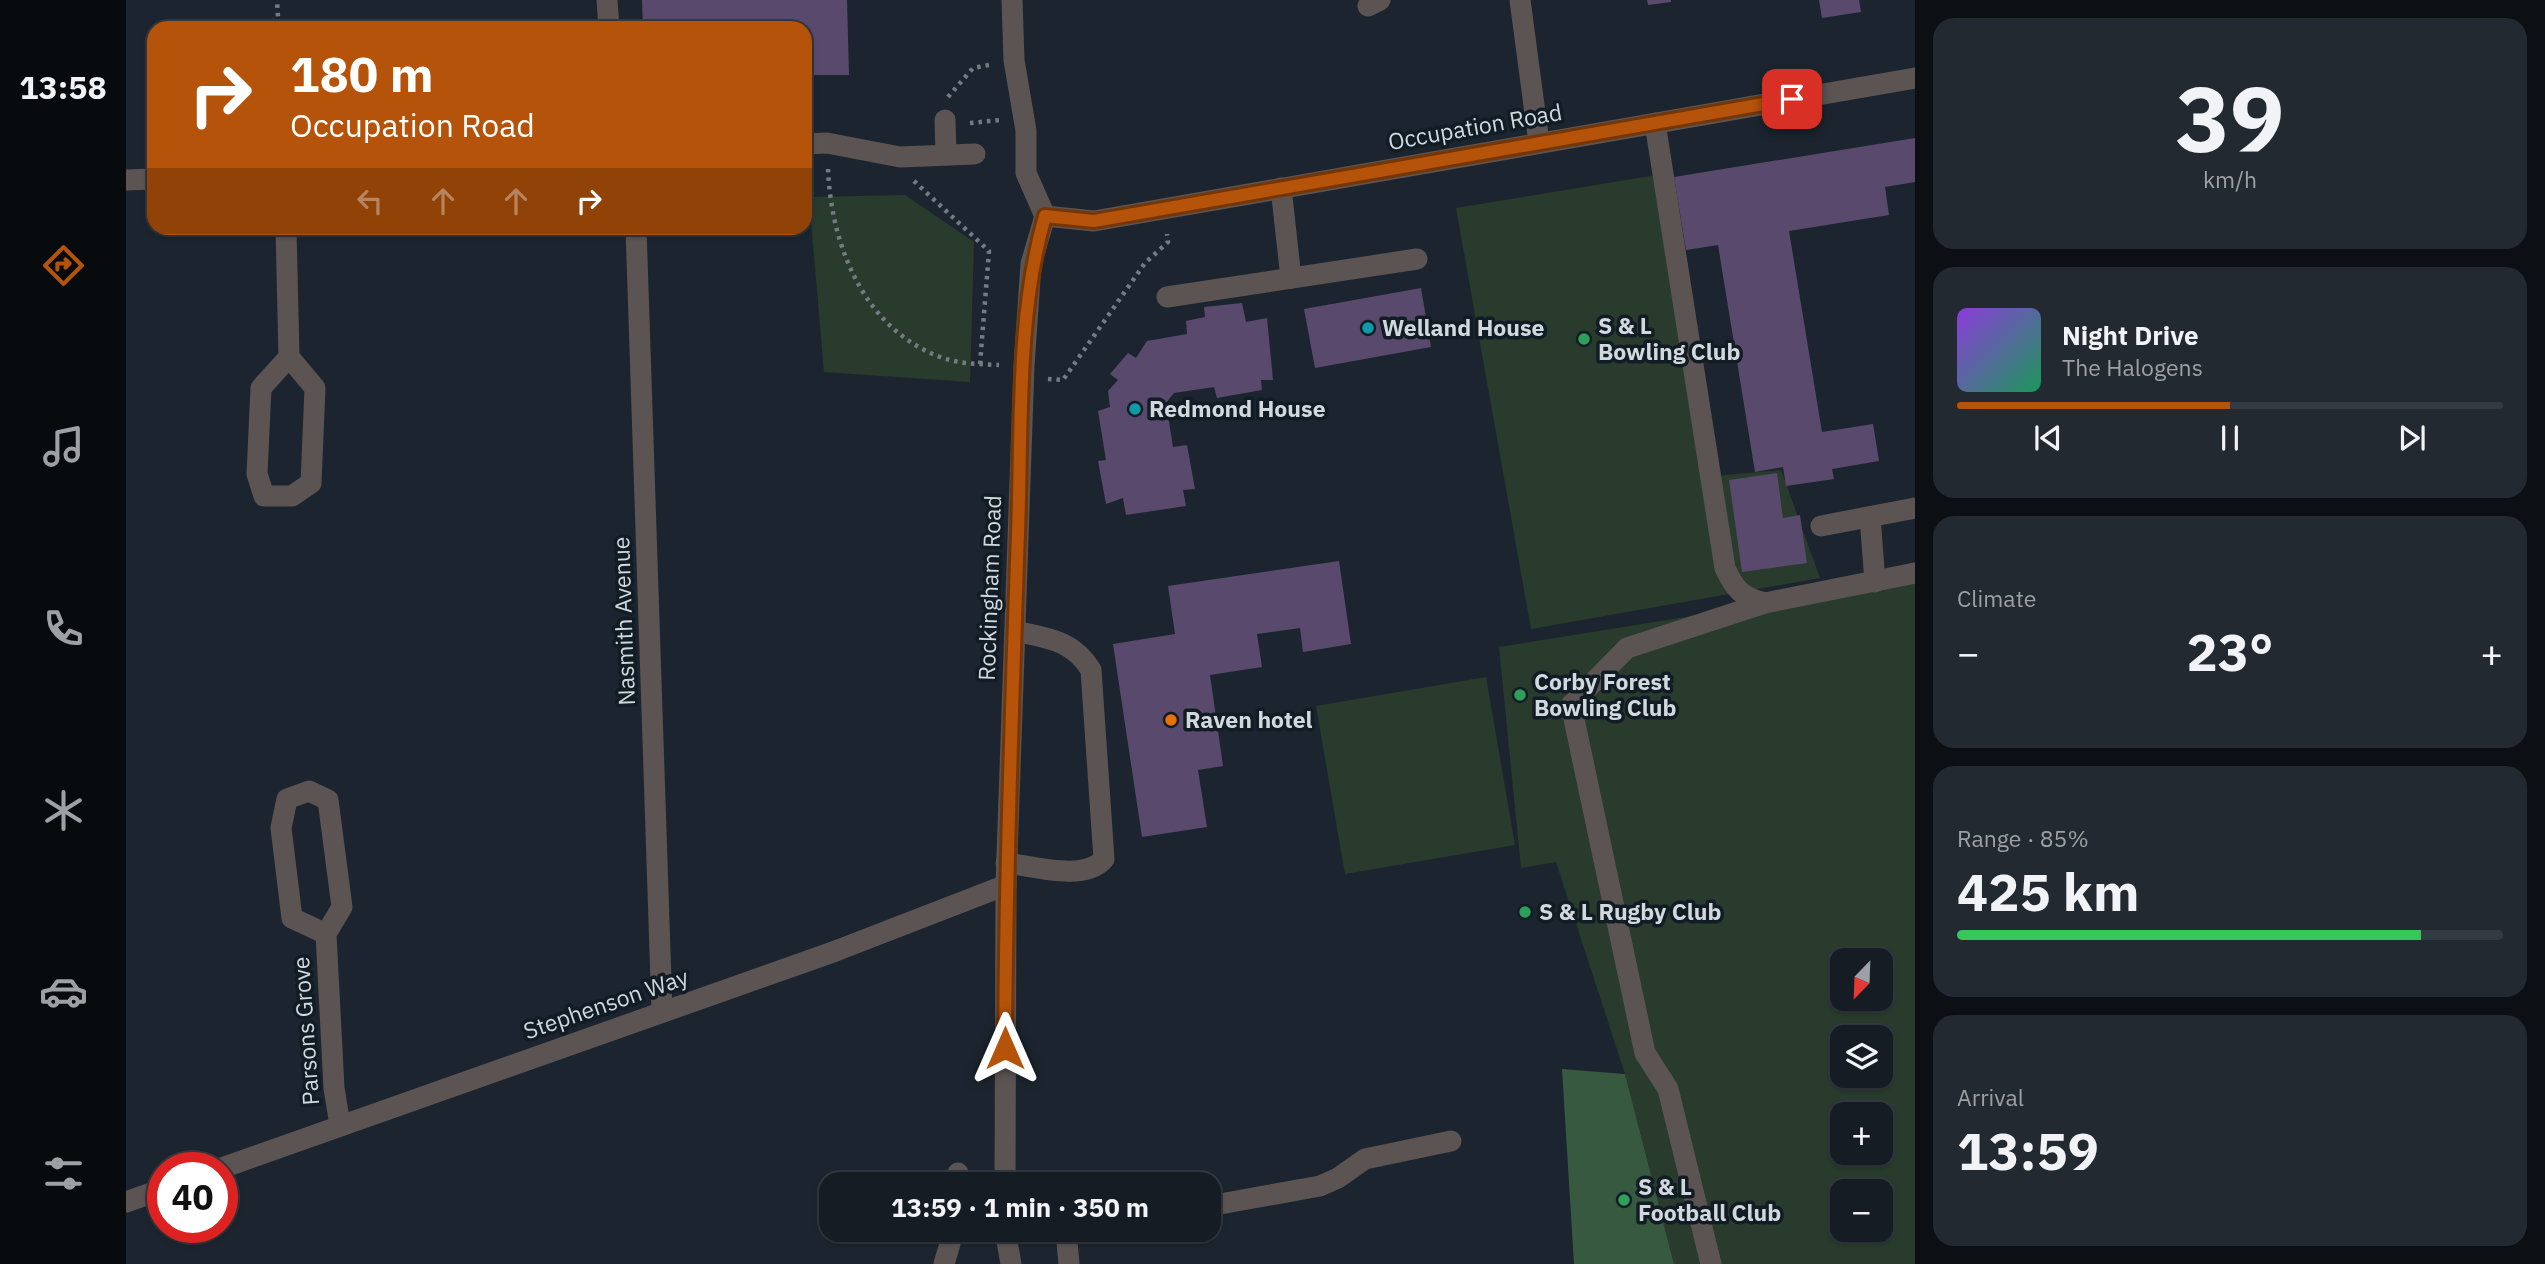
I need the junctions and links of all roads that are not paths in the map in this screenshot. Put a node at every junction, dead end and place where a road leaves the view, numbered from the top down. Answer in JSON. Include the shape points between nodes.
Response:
{"nodes":[{"id":1,"x":607,"y":0,"type":"edge"},
{"id":2,"x":1012,"y":0,"type":"edge"},
{"id":3,"x":1520,"y":0,"type":"edge"},
{"id":4,"x":608,"y":21,"type":"edge"},
{"id":5,"x":1915,"y":78,"type":"edge"},
{"id":6,"x":945,"y":123,"type":"road end"},
{"id":7,"x":1655,"y":123,"type":"junction"},
{"id":8,"x":1539,"y":143,"type":"junction"},
{"id":9,"x":812,"y":144,"type":"edge"},
{"id":10,"x":975,"y":154,"type":"dead end"},
{"id":11,"x":946,"y":155,"type":"junction"},
{"id":12,"x":147,"y":178,"type":"edge"},
{"id":13,"x":126,"y":180,"type":"edge"},
{"id":14,"x":1281,"y":188,"type":"junction"},
{"id":15,"x":1045,"y":216,"type":"junction"},
{"id":16,"x":286,"y":235,"type":"edge"},
{"id":17,"x":636,"y":235,"type":"edge"},
{"id":18,"x":1417,"y":258,"type":"dead end"},
{"id":19,"x":1292,"y":278,"type":"junction"},
{"id":20,"x":1167,"y":297,"type":"dead end"},
{"id":21,"x":289,"y":357,"type":"junction"},
{"id":22,"x":1915,"y":509,"type":"edge"},
{"id":23,"x":1870,"y":517,"type":"junction"},
{"id":24,"x":1821,"y":526,"type":"dead end"},
{"id":25,"x":1915,"y":573,"type":"edge"},
{"id":26,"x":1875,"y":582,"type":"junction"},
{"id":27,"x":1765,"y":603,"type":"junction"},
{"id":28,"x":1015,"y":631,"type":"junction"},
{"id":29,"x":1006,"y":863,"type":"junction"},
{"id":30,"x":1006,"y":885,"type":"junction"},
{"id":31,"x":326,"y":934,"type":"junction"},
{"id":32,"x":662,"y":1012,"type":"junction"},
{"id":33,"x":340,"y":1125,"type":"junction"},
{"id":34,"x":1451,"y":1141,"type":"dead end"},
{"id":35,"x":238,"y":1162,"type":"edge"},
{"id":36,"x":1005,"y":1172,"type":"edge"},
{"id":37,"x":147,"y":1195,"type":"edge"},
{"id":38,"x":126,"y":1202,"type":"edge"},
{"id":39,"x":1221,"y":1204,"type":"edge"},
{"id":40,"x":950,"y":1242,"type":"edge"},
{"id":41,"x":1007,"y":1242,"type":"edge"},
{"id":42,"x":1068,"y":1242,"type":"edge"},
{"id":43,"x":944,"y":1264,"type":"edge"},
{"id":44,"x":1011,"y":1264,"type":"edge"},
{"id":45,"x":1069,"y":1264,"type":"edge"},
{"id":46,"x":1711,"y":1264,"type":"edge"}],
"edges":[{"from":1,"to":4,"type":"street"},
{"from":2,"to":15,"type":"street","via":[[1026,173]]},
{"from":3,"to":8,"type":"street"},
{"from":5,"to":7,"type":"street","name":"Occupation Road"},
{"from":6,"to":11,"type":"street"},
{"from":7,"to":8,"type":"street","name":"Occupation Road"},
{"from":7,"to":27,"type":"street","via":[[1725,568],[1734,588]]},
{"from":8,"to":14,"type":"street","name":"Occupation Road"},
{"from":9,"to":11,"type":"street","via":[[900,157]]},
{"from":10,"to":11,"type":"street"},
{"from":12,"to":13,"type":"street"},
{"from":14,"to":15,"type":"street","name":"Occupation Road","via":[[1094,221]]},
{"from":14,"to":19,"type":"street"},
{"from":15,"to":28,"type":"street","name":"Rockingham Road","via":[[1031,264]]},
{"from":16,"to":21,"type":"street"},
{"from":17,"to":32,"type":"street","name":"Nasmith Avenue"},
{"from":18,"to":19,"type":"street"},
{"from":19,"to":20,"type":"street"},
{"from":21,"to":21,"type":"street","via":[[261,388],[257,474],[264,496],[292,496],[311,484],[316,388]]},
{"from":22,"to":23,"type":"street"},
{"from":23,"to":24,"type":"street"},
{"from":23,"to":26,"type":"street"},
{"from":25,"to":26,"type":"street"},
{"from":26,"to":27,"type":"street"},
{"from":27,"to":46,"type":"street","via":[[1627,648],[1572,705],[1645,1054],[1668,1089]]},
{"from":28,"to":29,"type":"street","name":"Rockingham Road"},
{"from":28,"to":29,"type":"street","via":[[1064,642],[1081,654],[1091,670],[1104,859],[1096,867],[1080,870]]},
{"from":29,"to":30,"type":"street","name":"Rockingham Road"},
{"from":30,"to":32,"type":"street","name":"Stephenson Way","via":[[833,953]]},
{"from":30,"to":36,"type":"street","name":"Rockingham Road"},
{"from":31,"to":31,"type":"street","name":"Parsons Grove","via":[[292,918],[281,828],[287,799],[309,791],[328,800],[342,907]]},
{"from":31,"to":33,"type":"street","name":"Parsons Grove"},
{"from":32,"to":33,"type":"street","name":"Stephenson Way"},
{"from":33,"to":35,"type":"street","name":"Stephenson Way"},
{"from":34,"to":39,"type":"street","via":[[1365,1159],[1320,1185]]},
{"from":37,"to":38,"type":"street"},
{"from":40,"to":43,"type":"street"},
{"from":41,"to":44,"type":"street"},
{"from":42,"to":45,"type":"street"}]}
